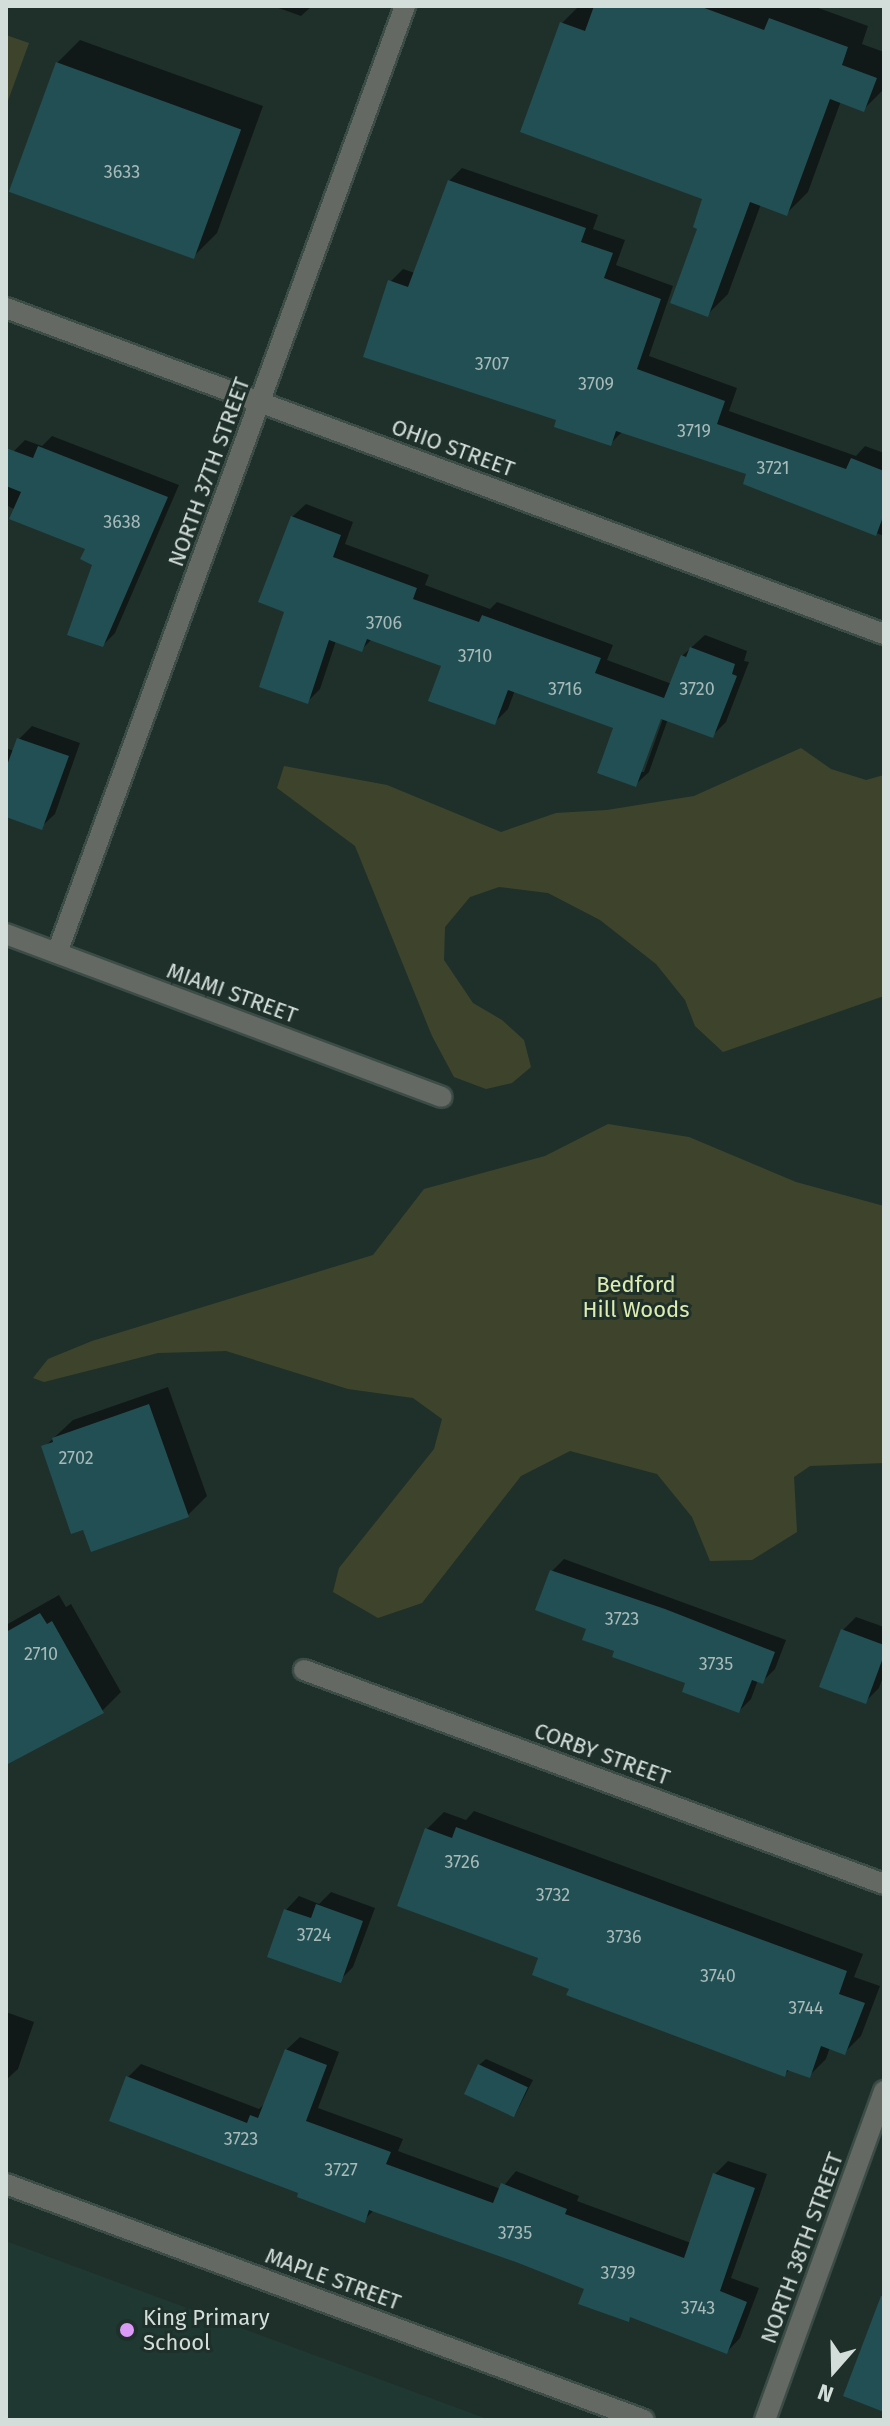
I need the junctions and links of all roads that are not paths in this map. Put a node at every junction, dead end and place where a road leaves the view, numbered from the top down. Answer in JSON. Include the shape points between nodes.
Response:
{"nodes":[{"id":1,"x":405,"y":6,"type":"edge"},
{"id":2,"x":6,"y":308,"type":"edge"},
{"id":3,"x":260,"y":402,"type":"junction"},
{"id":4,"x":884,"y":634,"type":"edge"},
{"id":5,"x":6,"y":934,"type":"edge"},
{"id":6,"x":57,"y":953,"type":"junction"},
{"id":7,"x":441,"y":1097,"type":"dead end"},
{"id":8,"x":304,"y":1670,"type":"dead end"},
{"id":9,"x":884,"y":1884,"type":"edge"},
{"id":10,"x":884,"y":2091,"type":"edge"},
{"id":11,"x":6,"y":2184,"type":"edge"},
{"id":12,"x":644,"y":2420,"type":"edge"},
{"id":13,"x":765,"y":2420,"type":"edge"}],
"edges":[{"from":1,"to":3,"type":"street","name":"NORTH 37TH STREET"},
{"from":2,"to":3,"type":"street","name":"OHIO STREET"},
{"from":3,"to":4,"type":"street","name":"OHIO STREET"},
{"from":3,"to":6,"type":"street","name":"NORTH 37TH STREET"},
{"from":5,"to":6,"type":"street","name":"MIAMI STREET"},
{"from":6,"to":7,"type":"street","name":"MIAMI STREET"},
{"from":8,"to":9,"type":"street","name":"CORBY STREET"},
{"from":10,"to":13,"type":"street","name":"NORTH 38TH STREET"},
{"from":11,"to":12,"type":"street","name":"MAPLE STREET"}]}
